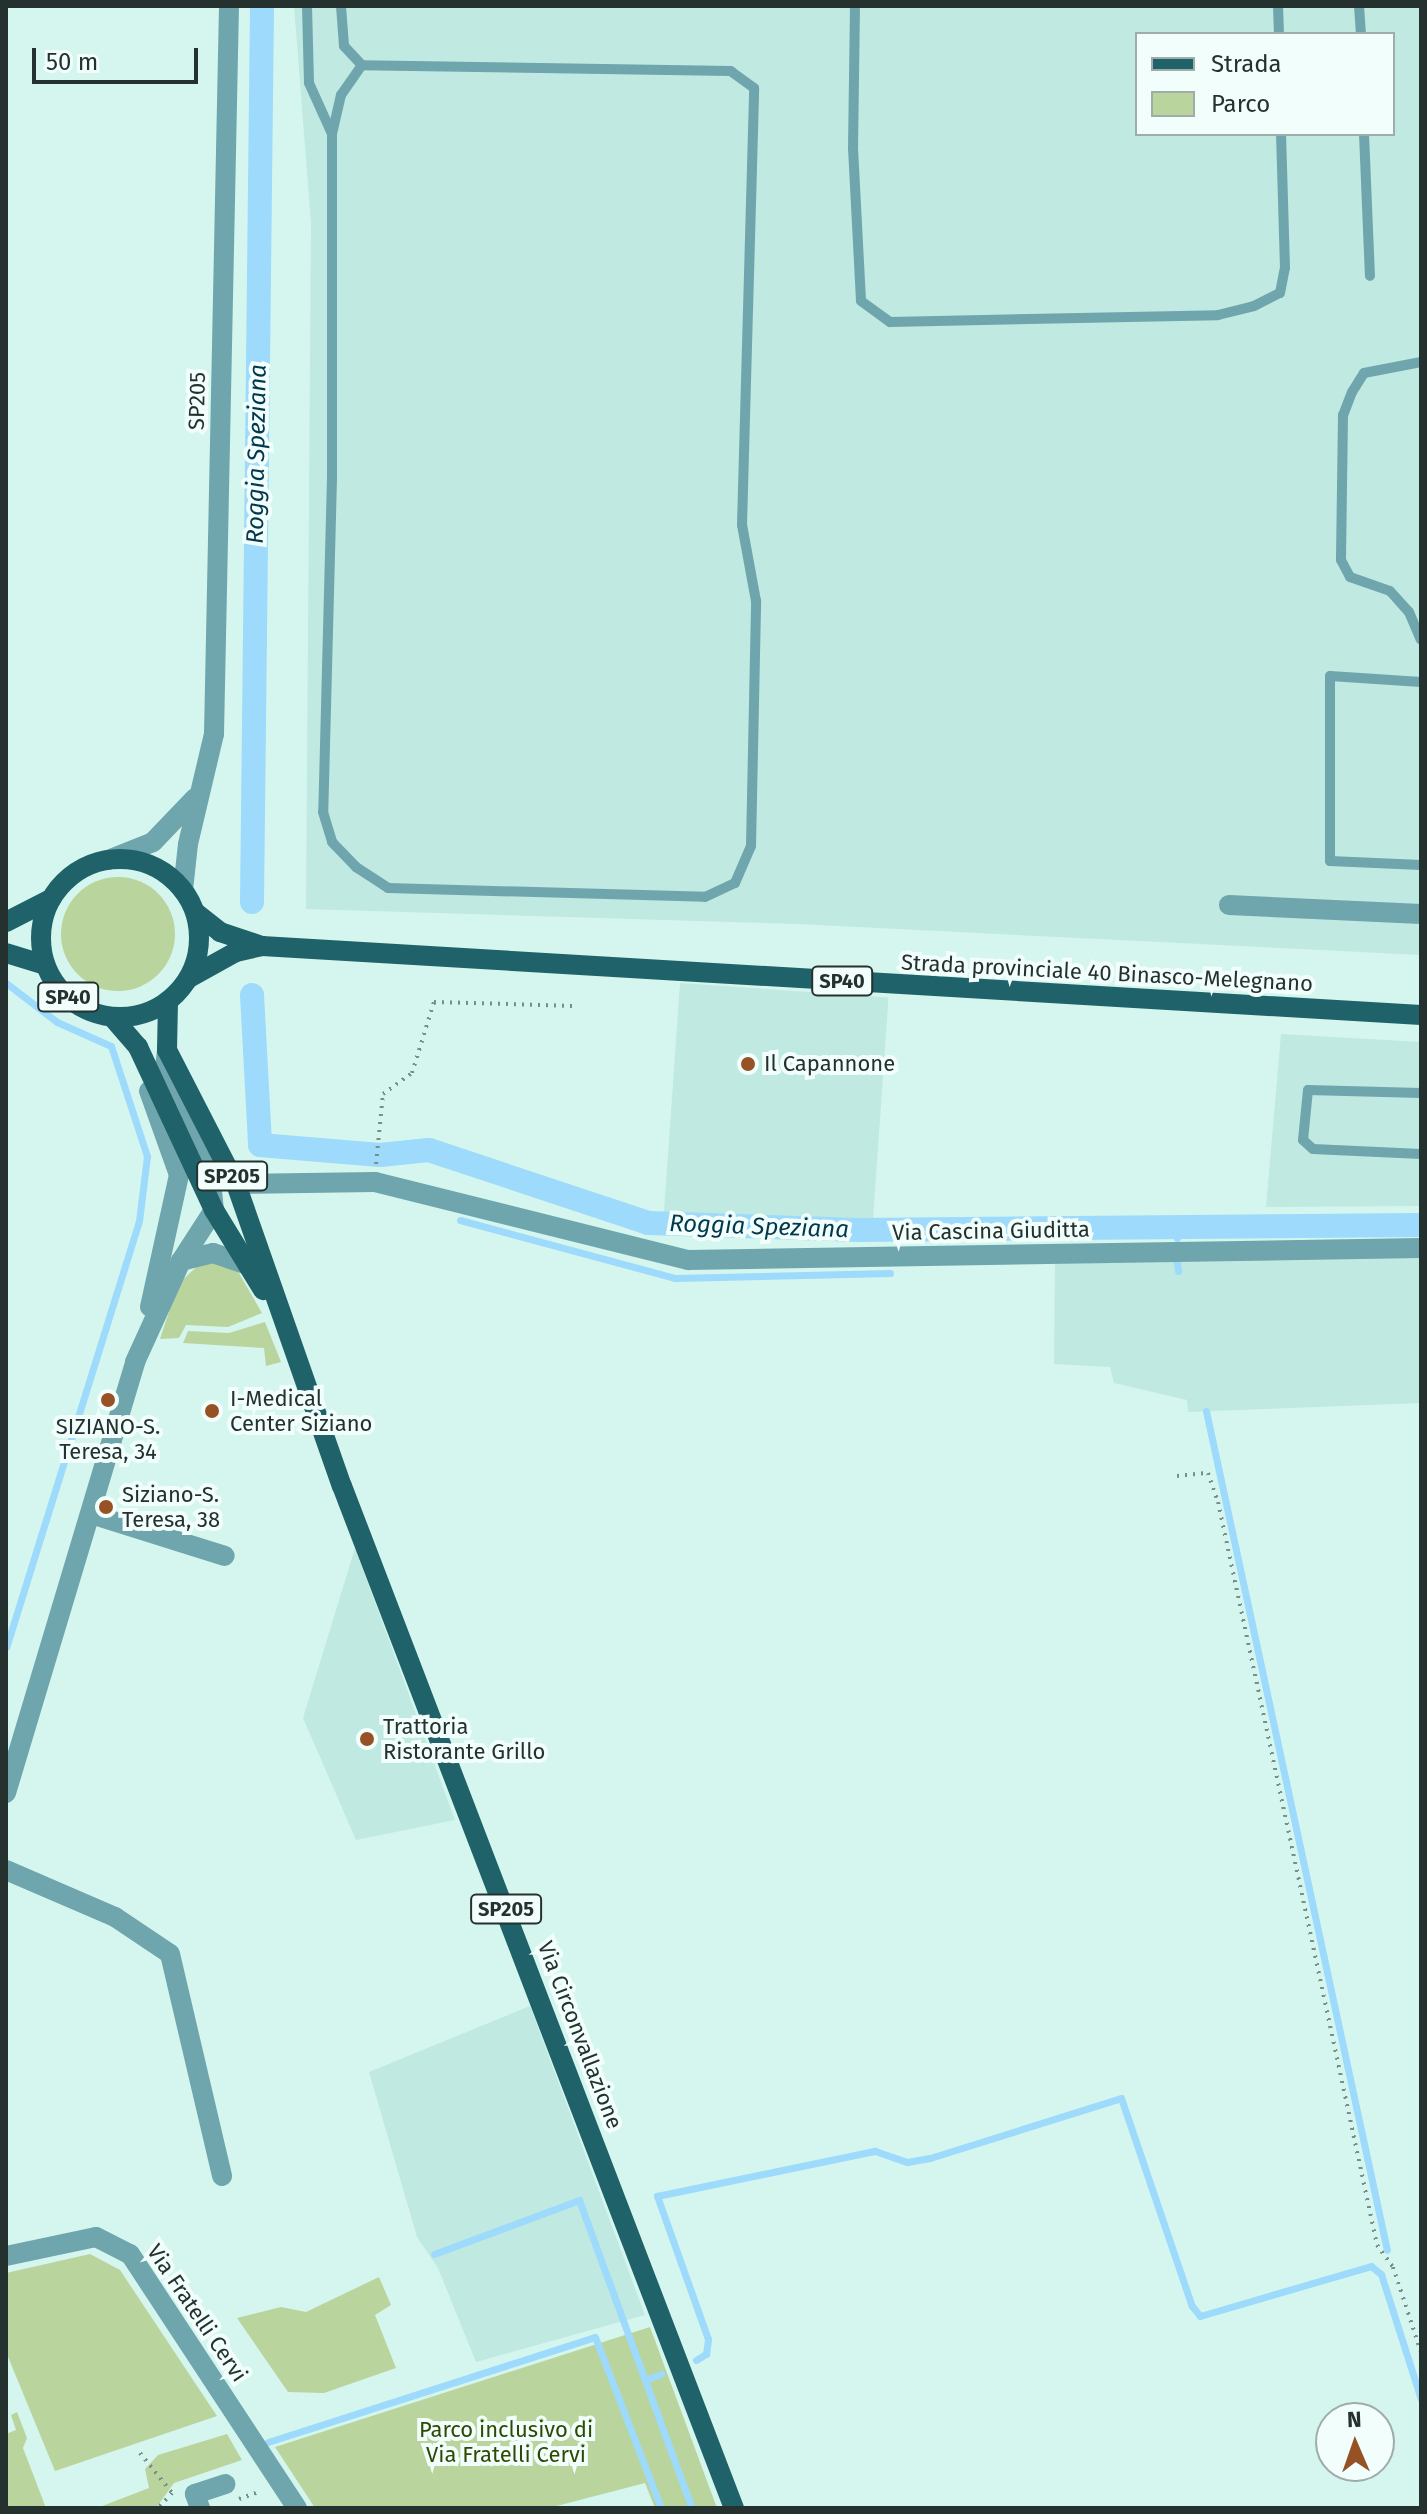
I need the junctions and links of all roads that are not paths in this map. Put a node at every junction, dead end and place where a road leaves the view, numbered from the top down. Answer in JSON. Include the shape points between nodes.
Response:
{"nodes":[{"id":1,"x":229,"y":6,"type":"edge"},
{"id":2,"x":307,"y":6,"type":"edge"},
{"id":3,"x":341,"y":6,"type":"edge"},
{"id":4,"x":855,"y":6,"type":"edge"},
{"id":5,"x":1278,"y":6,"type":"edge"},
{"id":6,"x":1359,"y":6,"type":"edge"},
{"id":7,"x":1279,"y":32,"type":"edge"},
{"id":8,"x":1361,"y":32,"type":"edge"},
{"id":9,"x":362,"y":65,"type":"junction"},
{"id":10,"x":332,"y":134,"type":"junction"},
{"id":11,"x":1281,"y":136,"type":"edge"},
{"id":12,"x":1364,"y":136,"type":"edge"},
{"id":13,"x":1370,"y":276,"type":"dead end"},
{"id":14,"x":1421,"y":362,"type":"edge"},
{"id":15,"x":1421,"y":640,"type":"edge"},
{"id":16,"x":1421,"y":682,"type":"edge"},
{"id":17,"x":198,"y":795,"type":"junction"},
{"id":18,"x":108,"y":860,"type":"junction"},
{"id":19,"x":1421,"y":865,"type":"edge"},
{"id":20,"x":183,"y":890,"type":"junction"},
{"id":21,"x":51,"y":899,"type":"junction"},
{"id":22,"x":1229,"y":905,"type":"dead end"},
{"id":23,"x":196,"y":913,"type":"junction"},
{"id":24,"x":1421,"y":914,"type":"edge"},
{"id":25,"x":6,"y":922,"type":"edge"},
{"id":26,"x":262,"y":946,"type":"junction"},
{"id":27,"x":6,"y":953,"type":"edge"},
{"id":28,"x":45,"y":965,"type":"junction"},
{"id":29,"x":189,"y":978,"type":"junction"},
{"id":30,"x":168,"y":1002,"type":"junction"},
{"id":31,"x":1421,"y":1015,"type":"edge"},
{"id":32,"x":112,"y":1017,"type":"junction"},
{"id":33,"x":167,"y":1050,"type":"junction"},
{"id":34,"x":147,"y":1067,"type":"junction"},
{"id":35,"x":1421,"y":1093,"type":"edge"},
{"id":36,"x":1421,"y":1154,"type":"edge"},
{"id":37,"x":236,"y":1184,"type":"junction"},
{"id":38,"x":214,"y":1210,"type":"junction"},
{"id":39,"x":1421,"y":1248,"type":"edge"},
{"id":40,"x":181,"y":1261,"type":"junction"},
{"id":41,"x":245,"y":1264,"type":"junction"},
{"id":42,"x":277,"y":1310,"type":"junction"},
{"id":43,"x":142,"y":1342,"type":"junction"},
{"id":44,"x":91,"y":1514,"type":"junction"},
{"id":45,"x":225,"y":1556,"type":"dead end"},
{"id":46,"x":6,"y":1793,"type":"edge"},
{"id":47,"x":6,"y":1870,"type":"edge"},
{"id":48,"x":222,"y":2176,"type":"dead end"},
{"id":49,"x":6,"y":2256,"type":"edge"},
{"id":50,"x":225,"y":2484,"type":"dead end"},
{"id":51,"x":200,"y":2508,"type":"edge"},
{"id":52,"x":297,"y":2508,"type":"edge"},
{"id":53,"x":734,"y":2508,"type":"edge"}],
"edges":[{"from":1,"to":17,"type":"street","name":"SP205","via":[[214,734]]},
{"from":2,"to":10,"type":"lane","via":[[309,83]]},
{"from":3,"to":9,"type":"lane","via":[[344,46]]},
{"from":4,"to":11,"type":"lane","via":[[853,148],[861,301],[890,322],[1218,315],[1254,306],[1280,293],[1285,268]]},
{"from":5,"to":7,"type":"lane"},
{"from":6,"to":8,"type":"lane"},
{"from":9,"to":10,"type":"lane","via":[[341,95]]},
{"from":9,"to":10,"type":"lane","via":[[731,71],[754,88],[742,525],[756,601],[751,846],[735,883],[705,897],[388,888],[356,867],[332,842],[323,812],[332,478]]},
{"from":12,"to":13,"type":"lane"},
{"from":14,"to":15,"type":"lane","via":[[1364,373],[1352,392],[1343,415],[1341,560],[1350,577],[1390,591],[1409,612]]},
{"from":16,"to":19,"type":"lane","via":[[1330,676],[1330,861]]},
{"from":17,"to":18,"type":"street","via":[[153,842]]},
{"from":17,"to":20,"type":"street","name":"SP205"},
{"from":18,"to":20,"type":"main road","name":"Strada provinciale 40 Binasco-Melegnano","number":"SP40","via":[[150,865]]},
{"from":18,"to":21,"type":"main road","via":[[66,880]]},
{"from":20,"to":23,"type":"main road","name":"Strada provinciale 40 Binasco-Melegnano","number":"SP40"},
{"from":21,"to":25,"type":"main road"},
{"from":21,"to":28,"type":"main road","number":"SP40","via":[[41,932]]},
{"from":22,"to":24,"type":"street"},
{"from":23,"to":26,"type":"main road","name":"Strada provinciale 40 Binasco-Melegnano","number":"SP40","via":[[220,932]]},
{"from":23,"to":29,"type":"main road","name":"Strada provinciale 40 Binasco-Melegnano","number":"SP40","via":[[199,946]]},
{"from":26,"to":29,"type":"main road","name":"Strada provinciale 40 Binasco-Melegnano","number":"SP40","via":[[236,952]]},
{"from":26,"to":31,"type":"main road","name":"Strada provinciale 40 Binasco-Melegnano","number":"SP40"},
{"from":27,"to":28,"type":"main road","number":"SP40"},
{"from":28,"to":32,"type":"main road","number":"SP40","via":[[71,1001]]},
{"from":29,"to":30,"type":"main road","name":"Strada provinciale 40 Binasco-Melegnano","number":"SP40"},
{"from":30,"to":32,"type":"main road","number":"SP40","via":[[150,1012]]},
{"from":30,"to":33,"type":"main road","number":"SP205"},
{"from":32,"to":34,"type":"main road","number":"SP205"},
{"from":33,"to":37,"type":"main road","number":"SP205"},
{"from":33,"to":38,"type":"street","via":[[165,1069],[210,1171]]},
{"from":34,"to":38,"type":"main road","number":"SP205"},
{"from":34,"to":43,"type":"street","via":[[148,1088],[179,1175]]},
{"from":35,"to":36,"type":"lane","via":[[1308,1090],[1303,1140],[1313,1149]]},
{"from":37,"to":39,"type":"street","name":"Via Cascina Giuditta","via":[[375,1182],[688,1260]]},
{"from":37,"to":42,"type":"main road","number":"SP205"},
{"from":38,"to":40,"type":"street"},
{"from":38,"to":41,"type":"main road","number":"SP205"},
{"from":40,"to":41,"type":"street","via":[[213,1253]]},
{"from":40,"to":43,"type":"street"},
{"from":41,"to":42,"type":"main road","number":"SP205"},
{"from":42,"to":53,"type":"main road","name":"Via Circonvallazione","number":"SP205"},
{"from":43,"to":44,"type":"street"},
{"from":44,"to":45,"type":"street"},
{"from":44,"to":46,"type":"street"},
{"from":47,"to":48,"type":"street","via":[[115,1917],[170,1954]]},
{"from":49,"to":52,"type":"street","name":"Via Fratelli Cervi","via":[[96,2237],[130,2254]]},
{"from":50,"to":51,"type":"street","via":[[195,2494]]}]}
